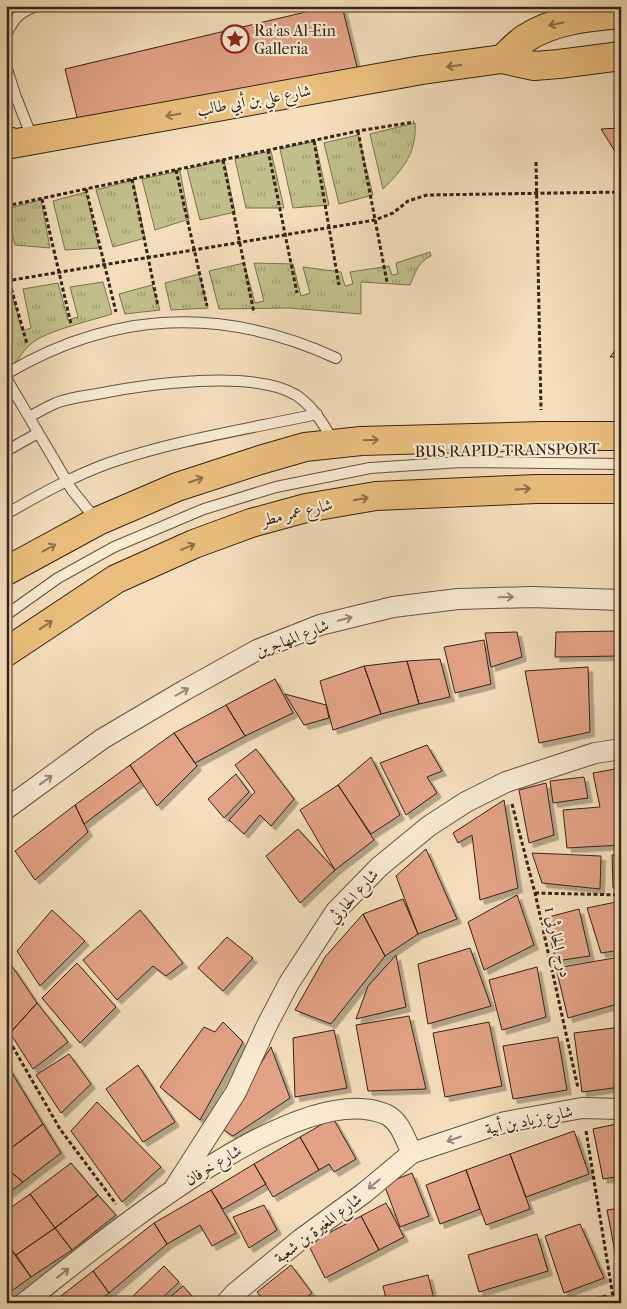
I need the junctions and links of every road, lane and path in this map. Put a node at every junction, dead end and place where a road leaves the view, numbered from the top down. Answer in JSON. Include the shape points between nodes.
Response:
{"nodes":[{"id":1,"x":37,"y":6,"type":"edge"},
{"id":2,"x":604,"y":12,"type":"edge"},
{"id":3,"x":6,"y":35,"type":"edge"},
{"id":4,"x":621,"y":56,"type":"edge"},
{"id":5,"x":502,"y":59,"type":"junction"},
{"id":6,"x":6,"y":66,"type":"edge"},
{"id":7,"x":414,"y":122,"type":"dead end"},
{"id":8,"x":358,"y":131,"type":"junction"},
{"id":9,"x":314,"y":141,"type":"junction"},
{"id":10,"x":15,"y":142,"type":"edge"},
{"id":11,"x":268,"y":150,"type":"junction"},
{"id":12,"x":223,"y":160,"type":"junction"},
{"id":13,"x":536,"y":162,"type":"dead end"},
{"id":14,"x":176,"y":170,"type":"junction"},
{"id":15,"x":132,"y":179,"type":"junction"},
{"id":16,"x":86,"y":189,"type":"junction"},
{"id":17,"x":621,"y":192,"type":"edge"},
{"id":18,"x":537,"y":194,"type":"junction"},
{"id":19,"x":42,"y":198,"type":"junction"},
{"id":20,"x":6,"y":206,"type":"edge"},
{"id":21,"x":375,"y":220,"type":"junction"},
{"id":22,"x":329,"y":228,"type":"junction"},
{"id":23,"x":285,"y":235,"type":"junction"},
{"id":24,"x":240,"y":242,"type":"junction"},
{"id":25,"x":194,"y":250,"type":"junction"},
{"id":26,"x":148,"y":258,"type":"junction"},
{"id":27,"x":104,"y":264,"type":"junction"},
{"id":28,"x":6,"y":270,"type":"edge"},
{"id":29,"x":58,"y":272,"type":"junction"},
{"id":30,"x":8,"y":281,"type":"edge"},
{"id":31,"x":387,"y":282,"type":"dead end"},
{"id":32,"x":339,"y":285,"type":"dead end"},
{"id":33,"x":297,"y":293,"type":"dead end"},
{"id":34,"x":161,"y":323,"type":"junction"},
{"id":35,"x":210,"y":323,"type":"junction"},
{"id":36,"x":120,"y":328,"type":"junction"},
{"id":37,"x":258,"y":330,"type":"junction"},
{"id":38,"x":75,"y":340,"type":"junction"},
{"id":39,"x":336,"y":358,"type":"dead end"},
{"id":40,"x":31,"y":359,"type":"junction"},
{"id":41,"x":6,"y":374,"type":"edge"},
{"id":42,"x":6,"y":378,"type":"edge"},
{"id":43,"x":317,"y":414,"type":"junction"},
{"id":44,"x":29,"y":416,"type":"junction"},
{"id":45,"x":38,"y":433,"type":"junction"},
{"id":46,"x":542,"y":436,"type":"junction"},
{"id":47,"x":621,"y":436,"type":"edge"},
{"id":48,"x":335,"y":443,"type":"junction"},
{"id":49,"x":6,"y":451,"type":"edge"},
{"id":50,"x":621,"y":464,"type":"edge"},
{"id":51,"x":67,"y":481,"type":"junction"},
{"id":52,"x":621,"y":489,"type":"edge"},
{"id":53,"x":6,"y":514,"type":"edge"},
{"id":54,"x":98,"y":521,"type":"junction"},
{"id":55,"x":6,"y":572,"type":"edge"},
{"id":56,"x":621,"y":600,"type":"edge"},
{"id":57,"x":6,"y":615,"type":"edge"},
{"id":58,"x":6,"y":652,"type":"edge"},
{"id":59,"x":621,"y":749,"type":"edge"},
{"id":60,"x":506,"y":782,"type":"junction"},
{"id":61,"x":6,"y":809,"type":"edge"},
{"id":62,"x":535,"y":893,"type":"junction"},
{"id":63,"x":621,"y":895,"type":"edge"},
{"id":64,"x":6,"y":1035,"type":"edge"},
{"id":65,"x":582,"y":1108,"type":"junction"},
{"id":66,"x":621,"y":1109,"type":"edge"},
{"id":67,"x":412,"y":1153,"type":"junction"},
{"id":68,"x":175,"y":1187,"type":"junction"},
{"id":69,"x":129,"y":1222,"type":"junction"},
{"id":70,"x":24,"y":1303,"type":"edge"},
{"id":71,"x":226,"y":1303,"type":"edge"},
{"id":72,"x":614,"y":1303,"type":"edge"}],
"edges":[{"from":1,"to":3,"type":"lane","via":[[24,10]]},
{"from":2,"to":5,"type":"main road","one_way":true,"via":[[548,26],[524,39]]},
{"from":4,"to":5,"type":"main road","name":"شارع علي بن أبي طالب","via":[[534,66]]},
{"from":5,"to":10,"type":"main road","name":"شارع علي بن أبي طالب","one_way":true,"via":[[422,70]]},
{"from":6,"to":10,"type":"lane","via":[[16,97]]},
{"from":7,"to":8,"type":"path"},
{"from":8,"to":9,"type":"path"},
{"from":8,"to":21,"type":"path"},
{"from":9,"to":11,"type":"path"},
{"from":9,"to":22,"type":"path"},
{"from":11,"to":12,"type":"path"},
{"from":11,"to":23,"type":"path"},
{"from":12,"to":14,"type":"path"},
{"from":12,"to":24,"type":"path"},
{"from":13,"to":18,"type":"path"},
{"from":14,"to":15,"type":"path"},
{"from":14,"to":25,"type":"path"},
{"from":15,"to":16,"type":"path"},
{"from":15,"to":26,"type":"path"},
{"from":16,"to":19,"type":"path"},
{"from":16,"to":27,"type":"path"},
{"from":17,"to":18,"type":"path"},
{"from":18,"to":21,"type":"path","via":[[427,195],[408,201],[393,213]]},
{"from":18,"to":46,"type":"path"},
{"from":19,"to":20,"type":"path"},
{"from":19,"to":29,"type":"path"},
{"from":21,"to":22,"type":"path"},
{"from":21,"to":31,"type":"path"},
{"from":22,"to":23,"type":"path"},
{"from":22,"to":32,"type":"path"},
{"from":23,"to":24,"type":"path"},
{"from":23,"to":33,"type":"path"},
{"from":24,"to":25,"type":"path"},
{"from":24,"to":37,"type":"path"},
{"from":25,"to":26,"type":"path"},
{"from":25,"to":35,"type":"path"},
{"from":26,"to":27,"type":"path"},
{"from":26,"to":34,"type":"path"},
{"from":27,"to":29,"type":"path"},
{"from":27,"to":36,"type":"path"},
{"from":28,"to":30,"type":"path"},
{"from":29,"to":30,"type":"path"},
{"from":29,"to":38,"type":"path"},
{"from":30,"to":40,"type":"path"},
{"from":34,"to":35,"type":"lane"},
{"from":34,"to":36,"type":"lane"},
{"from":35,"to":37,"type":"lane"},
{"from":36,"to":38,"type":"lane"},
{"from":37,"to":39,"type":"lane"},
{"from":38,"to":40,"type":"lane"},
{"from":40,"to":41,"type":"lane"},
{"from":42,"to":44,"type":"lane"},
{"from":43,"to":44,"type":"lane","via":[[308,404],[284,389],[259,383],[222,381],[151,384],[117,390],[57,403]]},
{"from":43,"to":48,"type":"lane"},
{"from":43,"to":51,"type":"lane","via":[[148,450]]},
{"from":44,"to":45,"type":"lane"},
{"from":45,"to":49,"type":"lane"},
{"from":45,"to":51,"type":"lane"},
{"from":46,"to":47,"type":"main road"},
{"from":48,"to":46,"type":"main road","one_way":true},
{"from":54,"to":48,"type":"main road","one_way":true,"via":[[218,472],[305,447]]},
{"from":50,"to":57,"type":"lane","name":"BUS RAPID TRANSPORT","via":[[461,462],[370,468],[276,487],[204,509],[114,547],[58,578]]},
{"from":51,"to":53,"type":"lane"},
{"from":51,"to":54,"type":"lane"},
{"from":58,"to":52,"type":"main road","name":"شارع عمر مطر","one_way":true,"via":[[116,579],[194,544],[251,523],[306,508],[376,496]]},
{"from":55,"to":54,"type":"main road","one_way":true},
{"from":61,"to":56,"type":"street","name":"شارع المهاجرين","one_way":true,"via":[[102,739],[185,690],[257,650],[320,625],[393,607],[458,599]]},
{"from":59,"to":60,"type":"street","name":"شارع الحارثي","via":[[595,753]]},
{"from":60,"to":62,"type":"path","name":"درج الحارثي 1"},
{"from":60,"to":68,"type":"street","name":"شارع الحارثي","via":[[466,802],[430,826],[379,867],[336,911],[289,983],[236,1092]]},
{"from":62,"to":63,"type":"path"},
{"from":62,"to":65,"type":"path","name":"درج الحارثي 1"},
{"from":64,"to":69,"type":"path","via":[[60,1129]]},
{"from":65,"to":66,"type":"street","name":"شارع زياد بن أبية"},
{"from":65,"to":67,"type":"street","name":"شارع زياد بن أبية","one_way":true,"via":[[505,1122]]},
{"from":65,"to":72,"type":"path","name":"درج الحارثي 1"},
{"from":67,"to":68,"type":"street","name":"شارع خرفان","via":[[397,1123],[385,1114],[343,1110],[319,1114],[278,1129]]},
{"from":67,"to":71,"type":"street","name":"شارع المغيرة بن شعبة","one_way":true},
{"from":68,"to":69,"type":"street","name":"شارع خرفان"},
{"from":70,"to":69,"type":"street","name":"شارع خرفان","one_way":true}]}
